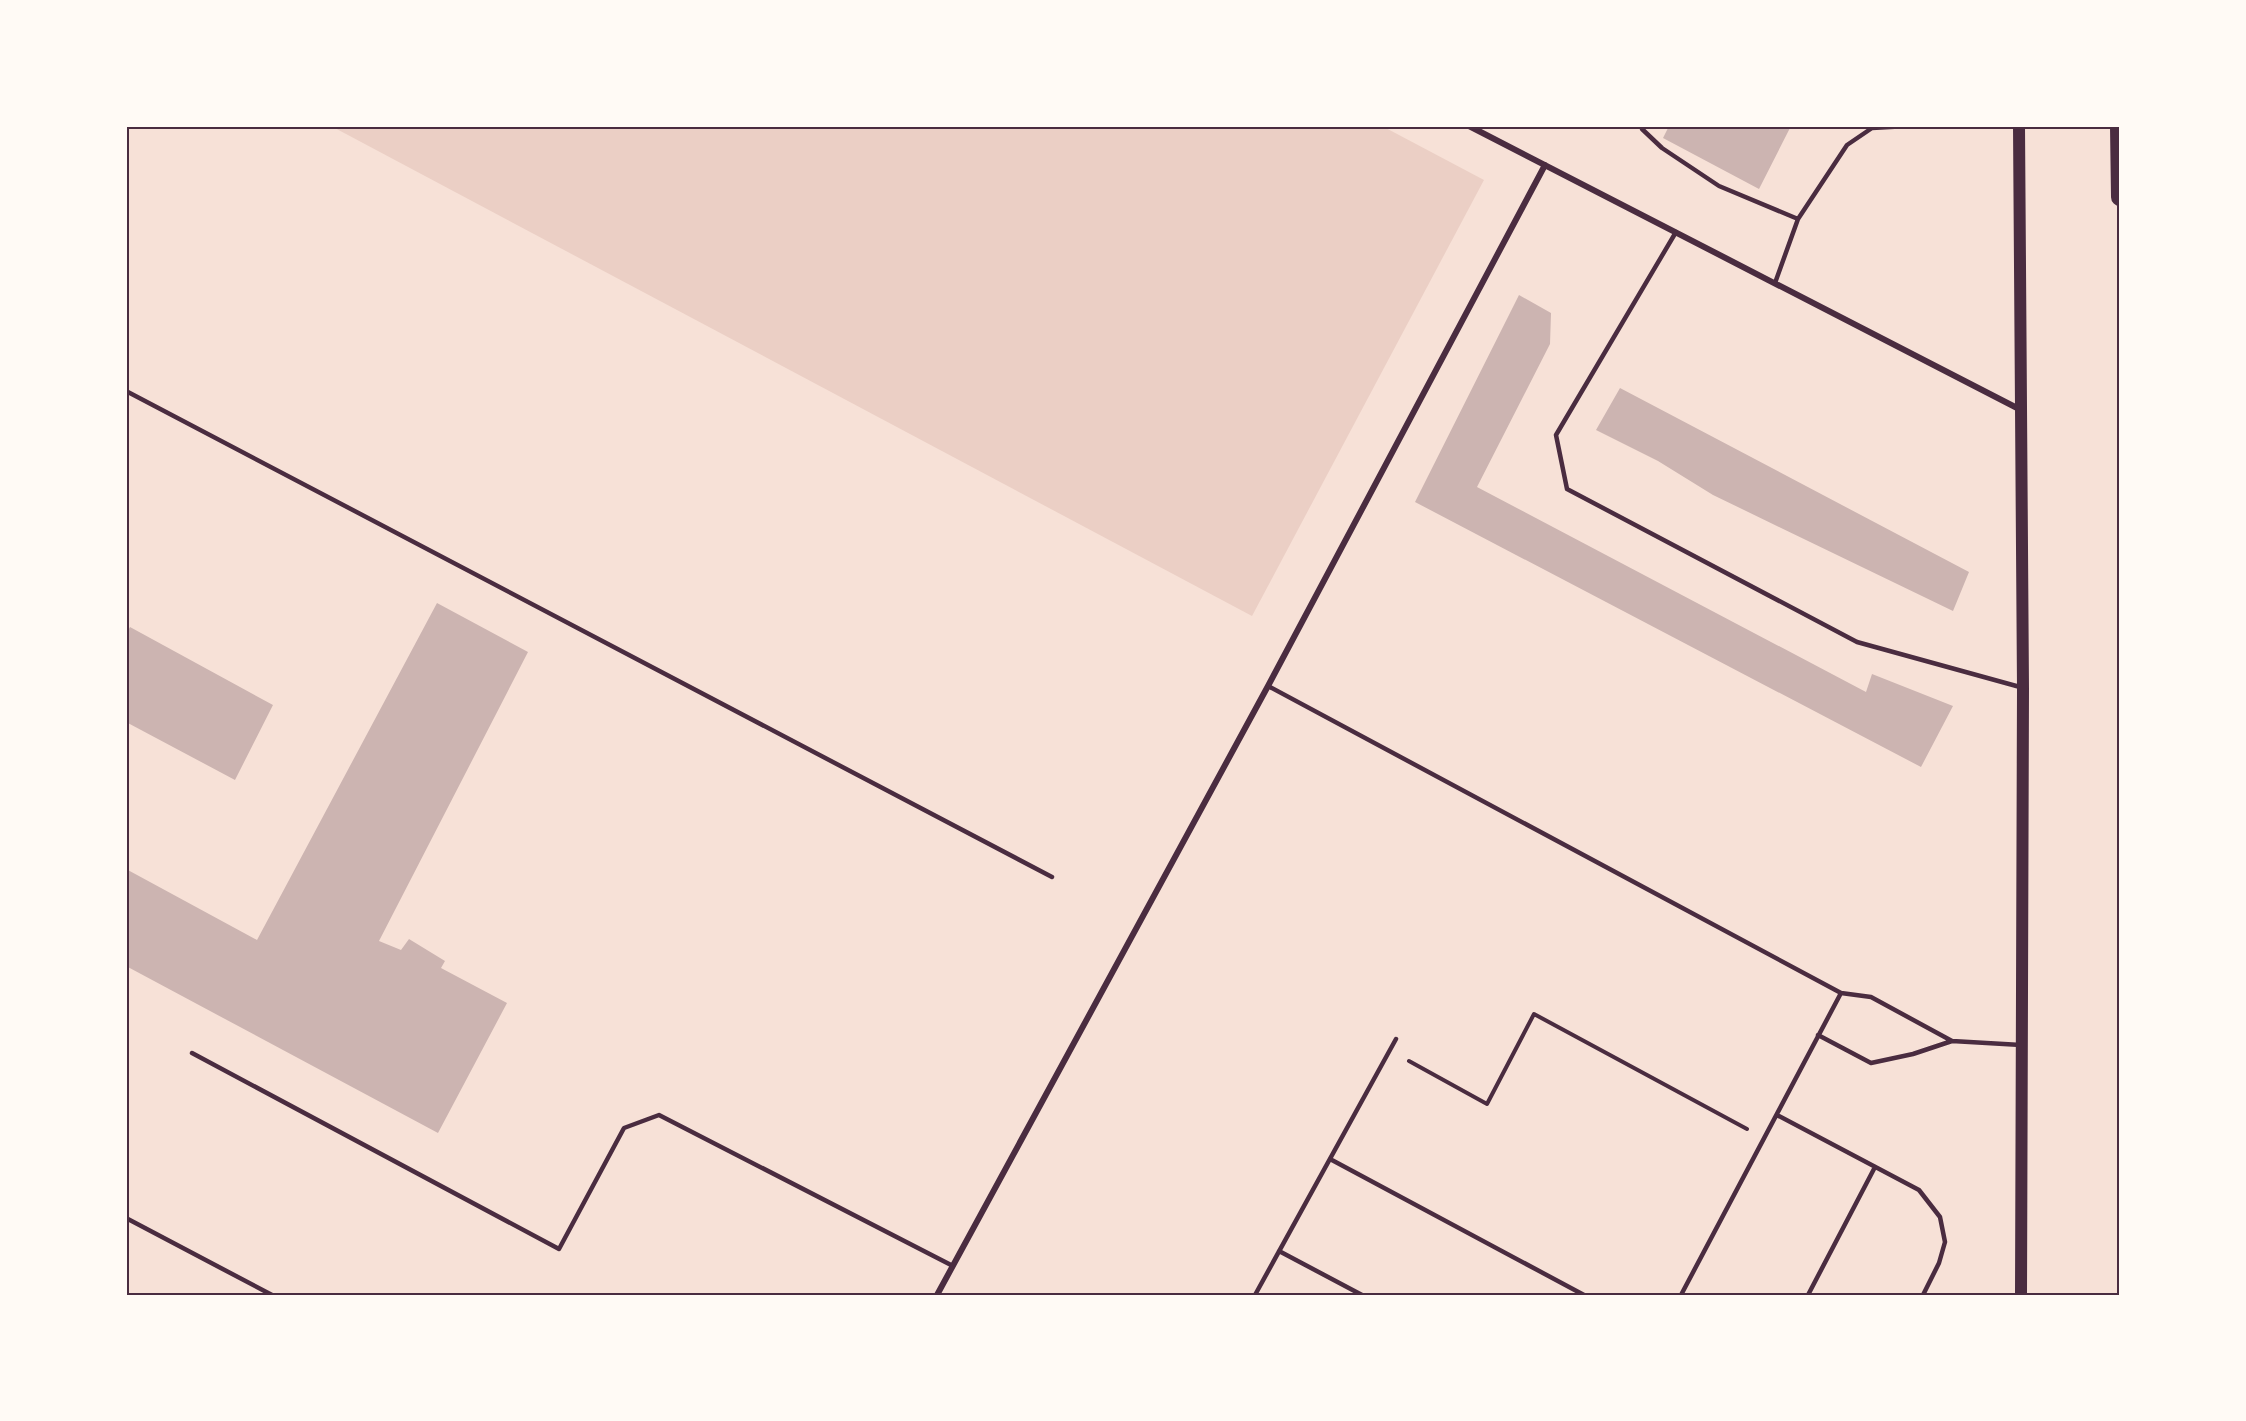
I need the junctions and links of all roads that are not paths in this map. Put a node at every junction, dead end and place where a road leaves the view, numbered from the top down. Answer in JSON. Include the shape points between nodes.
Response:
{"nodes":[{"id":1,"x":1643,"y":126,"type":"edge"},
{"id":2,"x":1908,"y":126,"type":"edge"},
{"id":3,"x":2019,"y":126,"type":"edge"},
{"id":4,"x":2119,"y":126,"type":"edge"},
{"id":5,"x":1472,"y":127,"type":"edge"},
{"id":6,"x":1545,"y":165,"type":"junction"},
{"id":7,"x":2120,"y":197,"type":"edge"},
{"id":8,"x":1798,"y":219,"type":"junction"},
{"id":9,"x":1676,"y":232,"type":"junction"},
{"id":10,"x":1775,"y":283,"type":"junction"},
{"id":11,"x":126,"y":391,"type":"edge"},
{"id":12,"x":2021,"y":410,"type":"junction"},
{"id":13,"x":1268,"y":686,"type":"junction"},
{"id":14,"x":2023,"y":688,"type":"junction"},
{"id":15,"x":1052,"y":877,"type":"dead end"},
{"id":16,"x":1841,"y":993,"type":"junction"},
{"id":17,"x":1818,"y":1035,"type":"junction"},
{"id":18,"x":1396,"y":1039,"type":"dead end"},
{"id":19,"x":1952,"y":1041,"type":"junction"},
{"id":20,"x":2021,"y":1046,"type":"junction"},
{"id":21,"x":192,"y":1053,"type":"dead end"},
{"id":22,"x":1777,"y":1115,"type":"junction"},
{"id":23,"x":1330,"y":1159,"type":"junction"},
{"id":24,"x":1875,"y":1167,"type":"junction"},
{"id":25,"x":126,"y":1218,"type":"edge"},
{"id":26,"x":1279,"y":1251,"type":"junction"},
{"id":27,"x":953,"y":1266,"type":"junction"},
{"id":28,"x":272,"y":1295,"type":"edge"},
{"id":29,"x":937,"y":1295,"type":"edge"},
{"id":30,"x":1255,"y":1295,"type":"edge"},
{"id":31,"x":1362,"y":1295,"type":"edge"},
{"id":32,"x":1584,"y":1295,"type":"edge"},
{"id":33,"x":1681,"y":1295,"type":"edge"},
{"id":34,"x":1808,"y":1295,"type":"edge"},
{"id":35,"x":1923,"y":1295,"type":"edge"},
{"id":36,"x":2022,"y":1295,"type":"edge"}],
"edges":[{"from":1,"to":8,"type":"lane","via":[[1662,148],[1719,186]]},
{"from":2,"to":8,"type":"lane","via":[[1872,128],[1847,145]]},
{"from":3,"to":12,"type":"main road"},
{"from":4,"to":7,"type":"highway"},
{"from":5,"to":6,"type":"street"},
{"from":6,"to":9,"type":"street"},
{"from":6,"to":13,"type":"street"},
{"from":8,"to":10,"type":"lane"},
{"from":9,"to":10,"type":"street"},
{"from":9,"to":14,"type":"lane","via":[[1556,435],[1567,489],[1857,642]]},
{"from":10,"to":12,"type":"street"},
{"from":11,"to":15,"type":"lane"},
{"from":12,"to":14,"type":"main road"},
{"from":13,"to":16,"type":"lane"},
{"from":13,"to":27,"type":"street"},
{"from":14,"to":20,"type":"main road"},
{"from":16,"to":17,"type":"lane"},
{"from":16,"to":19,"type":"lane","via":[[1871,997]]},
{"from":17,"to":19,"type":"lane","via":[[1871,1063]]},
{"from":17,"to":22,"type":"lane"},
{"from":18,"to":23,"type":"lane"},
{"from":19,"to":20,"type":"lane"},
{"from":20,"to":36,"type":"main road"},
{"from":21,"to":27,"type":"lane","via":[[559,1249],[624,1128],[659,1115]]},
{"from":22,"to":24,"type":"lane"},
{"from":22,"to":33,"type":"lane"},
{"from":23,"to":26,"type":"lane"},
{"from":23,"to":32,"type":"lane"},
{"from":24,"to":34,"type":"lane"},
{"from":24,"to":35,"type":"lane","via":[[1919,1190],[1941,1217],[1945,1242],[1940,1263]]},
{"from":25,"to":28,"type":"lane"},
{"from":26,"to":30,"type":"lane"},
{"from":26,"to":31,"type":"lane"},
{"from":27,"to":29,"type":"street"}]}
